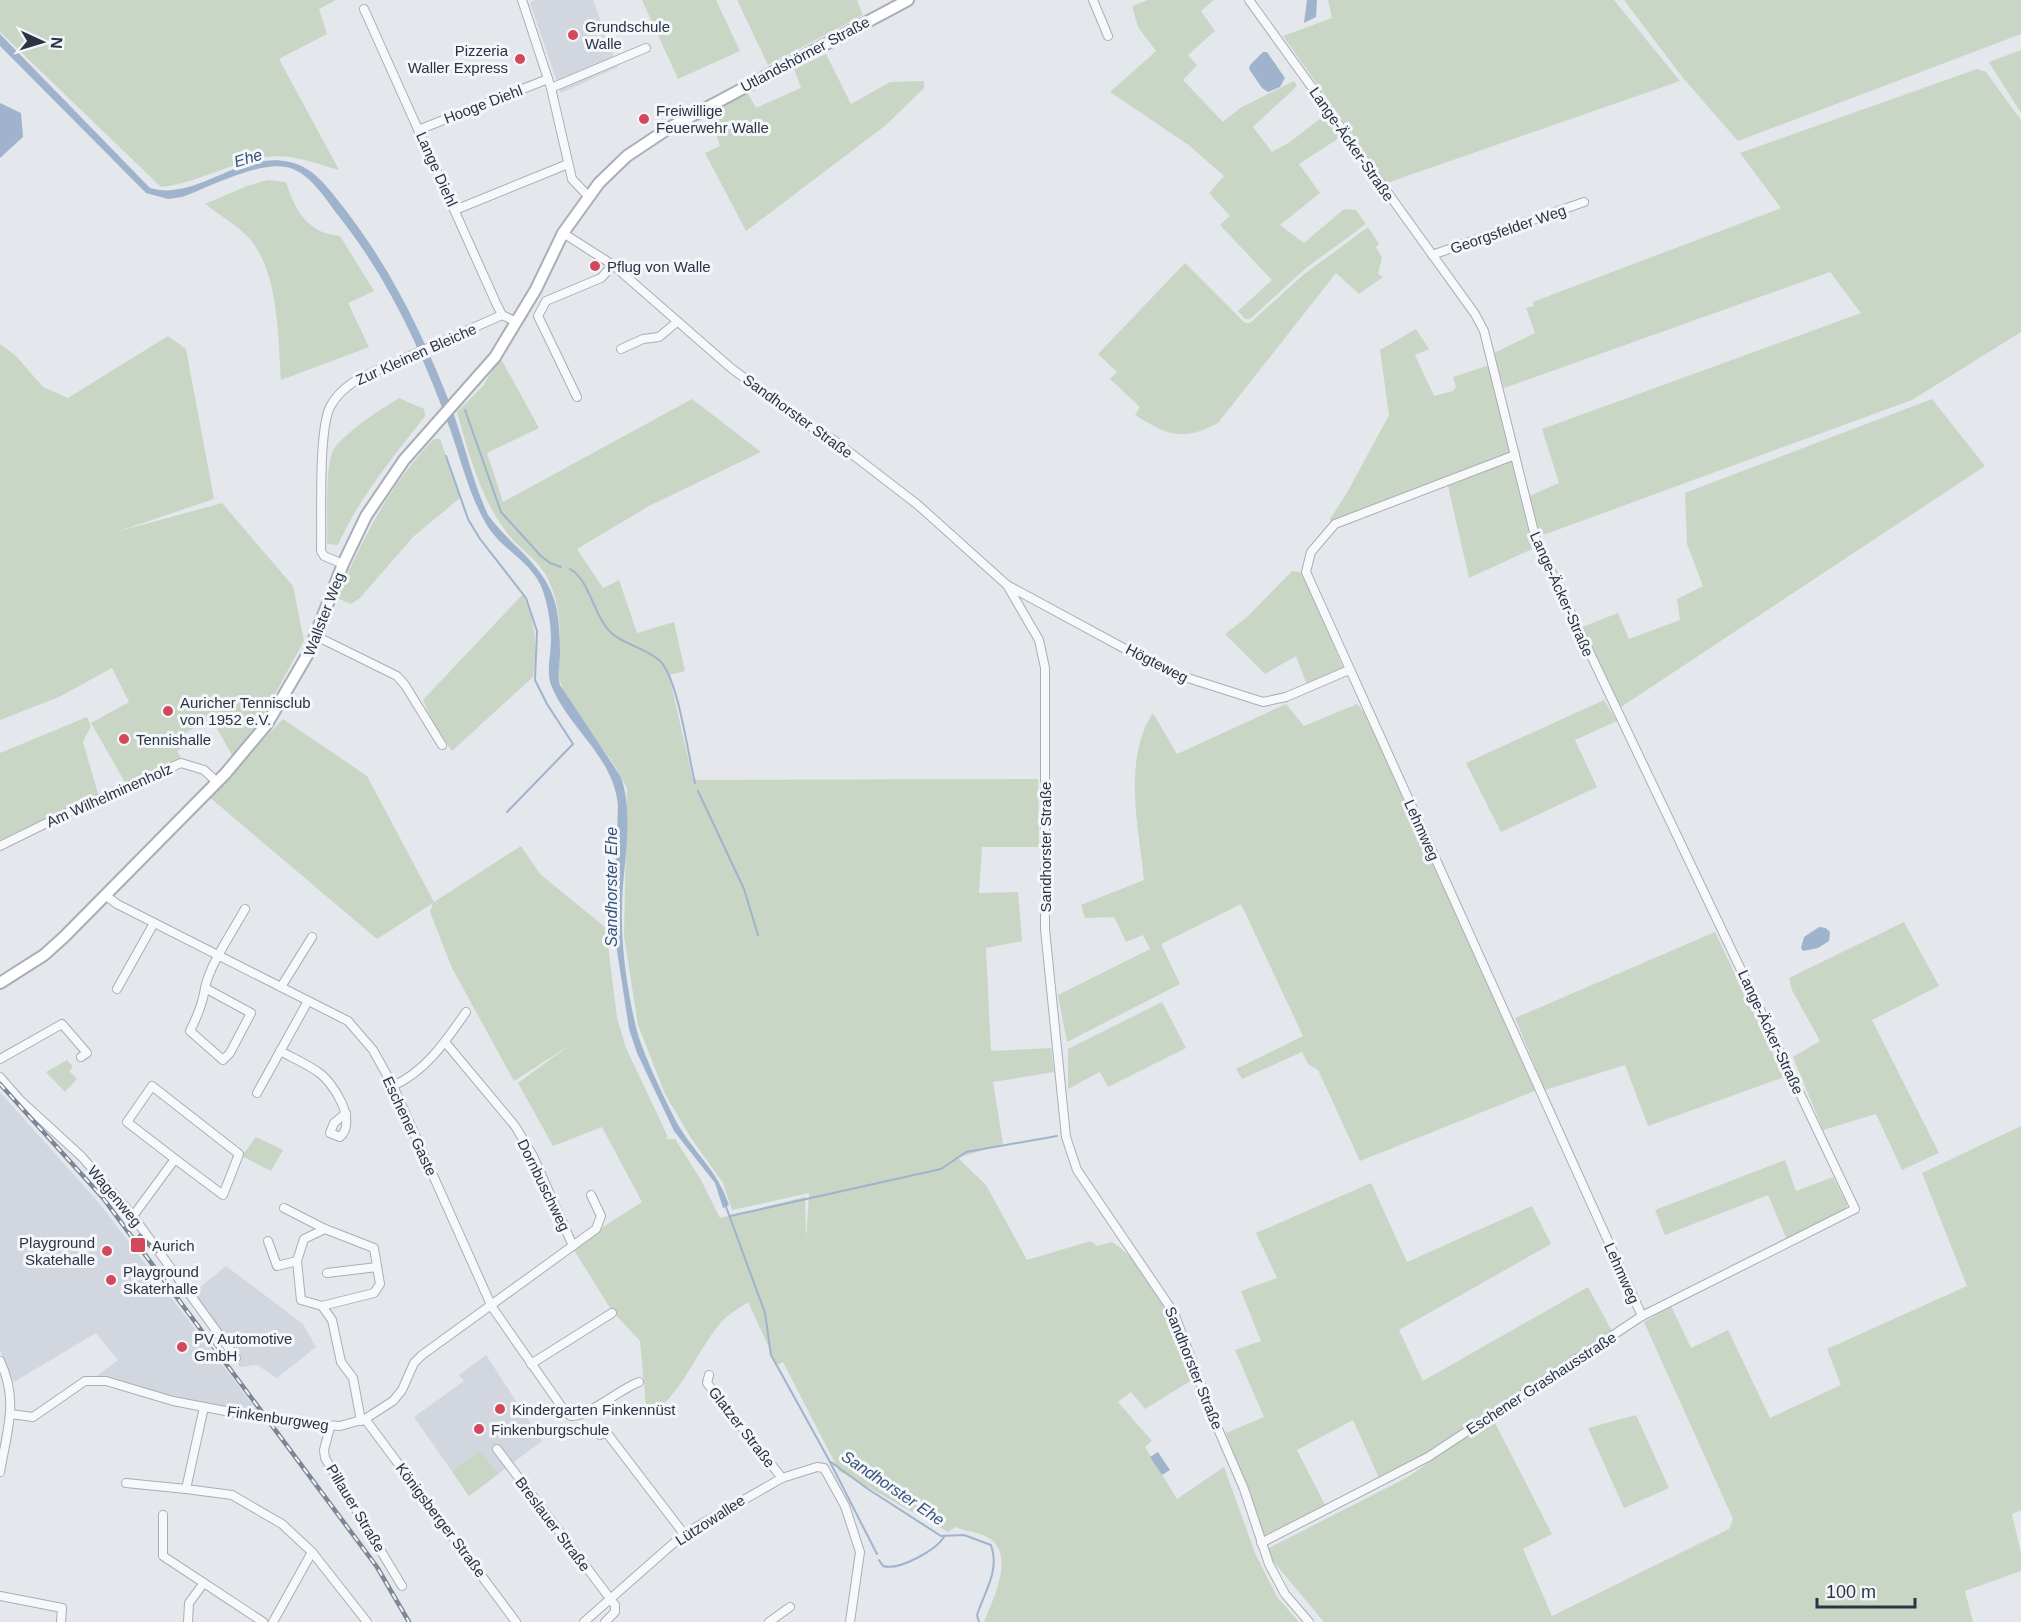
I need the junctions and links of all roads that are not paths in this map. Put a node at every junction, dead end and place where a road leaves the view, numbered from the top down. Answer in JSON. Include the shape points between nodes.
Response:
{"nodes":[{"id":1,"x":522,"y":0,"type":"edge"},
{"id":2,"x":908,"y":0,"type":"edge"},
{"id":3,"x":1093,"y":0,"type":"edge"},
{"id":4,"x":1249,"y":0,"type":"edge"},
{"id":5,"x":364,"y":9,"type":"dead end"},
{"id":6,"x":1108,"y":36,"type":"dead end"},
{"id":7,"x":646,"y":48,"type":"dead end"},
{"id":8,"x":550,"y":83,"type":"junction"},
{"id":9,"x":418,"y":129,"type":"junction"},
{"id":10,"x":568,"y":164,"type":"junction"},
{"id":11,"x":588,"y":196,"type":"junction"},
{"id":12,"x":1584,"y":202,"type":"dead end"},
{"id":13,"x":455,"y":210,"type":"junction"},
{"id":14,"x":563,"y":233,"type":"junction"},
{"id":15,"x":1432,"y":255,"type":"junction"},
{"id":16,"x":614,"y":265,"type":"junction"},
{"id":17,"x":502,"y":315,"type":"junction"},
{"id":18,"x":517,"y":322,"type":"junction"},
{"id":19,"x":677,"y":322,"type":"junction"},
{"id":20,"x":621,"y":349,"type":"dead end"},
{"id":21,"x":577,"y":397,"type":"dead end"},
{"id":22,"x":1515,"y":455,"type":"junction"},
{"id":23,"x":343,"y":564,"type":"junction"},
{"id":24,"x":1007,"y":585,"type":"junction"},
{"id":25,"x":316,"y":636,"type":"junction"},
{"id":26,"x":1349,"y":670,"type":"junction"},
{"id":27,"x":442,"y":745,"type":"dead end"},
{"id":28,"x":217,"y":783,"type":"junction"},
{"id":29,"x":0,"y":846,"type":"edge"},
{"id":30,"x":105,"y":895,"type":"junction"},
{"id":31,"x":245,"y":909,"type":"dead end"},
{"id":32,"x":154,"y":923,"type":"junction"},
{"id":33,"x":312,"y":938,"type":"dead end"},
{"id":34,"x":220,"y":955,"type":"junction"},
{"id":35,"x":0,"y":983,"type":"edge"},
{"id":36,"x":281,"y":987,"type":"junction"},
{"id":37,"x":206,"y":988,"type":"junction"},
{"id":38,"x":117,"y":989,"type":"dead end"},
{"id":39,"x":308,"y":1001,"type":"junction"},
{"id":40,"x":466,"y":1012,"type":"dead end"},
{"id":41,"x":445,"y":1042,"type":"junction"},
{"id":42,"x":280,"y":1051,"type":"junction"},
{"id":43,"x":81,"y":1058,"type":"dead end"},
{"id":44,"x":0,"y":1059,"type":"edge"},
{"id":45,"x":0,"y":1077,"type":"edge"},
{"id":46,"x":393,"y":1086,"type":"junction"},
{"id":47,"x":257,"y":1093,"type":"dead end"},
{"id":48,"x":346,"y":1113,"type":"dead end"},
{"id":49,"x":175,"y":1159,"type":"junction"},
{"id":50,"x":591,"y":1195,"type":"dead end"},
{"id":51,"x":284,"y":1208,"type":"dead end"},
{"id":52,"x":1855,"y":1209,"type":"joint"},
{"id":53,"x":133,"y":1216,"type":"junction"},
{"id":54,"x":325,"y":1229,"type":"junction"},
{"id":55,"x":268,"y":1241,"type":"dead end"},
{"id":56,"x":573,"y":1246,"type":"junction"},
{"id":57,"x":297,"y":1261,"type":"junction"},
{"id":58,"x":377,"y":1267,"type":"junction"},
{"id":59,"x":327,"y":1273,"type":"dead end"},
{"id":60,"x":322,"y":1306,"type":"junction"},
{"id":61,"x":492,"y":1307,"type":"junction"},
{"id":62,"x":612,"y":1313,"type":"dead end"},
{"id":63,"x":1642,"y":1316,"type":"junction"},
{"id":64,"x":236,"y":1358,"type":"dead end"},
{"id":65,"x":0,"y":1361,"type":"edge"},
{"id":66,"x":531,"y":1364,"type":"junction"},
{"id":67,"x":709,"y":1375,"type":"dead end"},
{"id":68,"x":639,"y":1382,"type":"dead end"},
{"id":69,"x":204,"y":1407,"type":"junction"},
{"id":70,"x":10,"y":1414,"type":"junction"},
{"id":71,"x":363,"y":1420,"type":"junction"},
{"id":72,"x":330,"y":1427,"type":"junction"},
{"id":73,"x":600,"y":1435,"type":"dead end"},
{"id":74,"x":497,"y":1449,"type":"dead end"},
{"id":75,"x":0,"y":1472,"type":"edge"},
{"id":76,"x":782,"y":1478,"type":"junction"},
{"id":77,"x":126,"y":1483,"type":"dead end"},
{"id":78,"x":186,"y":1489,"type":"junction"},
{"id":79,"x":163,"y":1515,"type":"dead end"},
{"id":80,"x":684,"y":1534,"type":"junction"},
{"id":81,"x":1261,"y":1543,"type":"junction"},
{"id":82,"x":312,"y":1552,"type":"junction"},
{"id":83,"x":203,"y":1584,"type":"junction"},
{"id":84,"x":402,"y":1586,"type":"dead end"},
{"id":85,"x":0,"y":1596,"type":"edge"},
{"id":86,"x":609,"y":1598,"type":"junction"},
{"id":87,"x":790,"y":1607,"type":"dead end"},
{"id":88,"x":61,"y":1622,"type":"edge"},
{"id":89,"x":188,"y":1622,"type":"edge"},
{"id":90,"x":263,"y":1622,"type":"edge"},
{"id":91,"x":273,"y":1622,"type":"edge"},
{"id":92,"x":367,"y":1622,"type":"edge"},
{"id":93,"x":516,"y":1622,"type":"edge"},
{"id":94,"x":584,"y":1622,"type":"edge"},
{"id":95,"x":605,"y":1622,"type":"edge"},
{"id":96,"x":769,"y":1622,"type":"edge"},
{"id":97,"x":850,"y":1622,"type":"edge"},
{"id":98,"x":1309,"y":1622,"type":"edge"}],
"edges":[{"from":1,"to":8,"type":"street"},
{"from":2,"to":11,"type":"street","name":"Utlandshörner Straße","via":[[669,128],[620,162]]},
{"from":3,"to":6,"type":"street"},
{"from":4,"to":15,"type":"street","name":"Lange-Äcker-Straße"},
{"from":5,"to":9,"type":"street","name":"Lange Diehl"},
{"from":7,"to":8,"type":"street","name":"Hooge Diehl"},
{"from":8,"to":9,"type":"street","name":"Hooge Diehl"},
{"from":8,"to":10,"type":"street"},
{"from":9,"to":13,"type":"street","name":"Lange Diehl"},
{"from":10,"to":11,"type":"street","via":[[572,179]]},
{"from":10,"to":13,"type":"street"},
{"from":11,"to":14,"type":"street","name":"Wallster Weg"},
{"from":12,"to":15,"type":"street","name":"Georgsfelder Weg"},
{"from":13,"to":17,"type":"street","name":"Lange Diehl"},
{"from":14,"to":16,"type":"street","name":"Sandhorster Straße"},
{"from":14,"to":18,"type":"street","name":"Wallster Weg"},
{"from":15,"to":22,"type":"street","name":"Lange-Äcker-Straße","via":[[1484,331]]},
{"from":16,"to":19,"type":"street","name":"Sandhorster Straße"},
{"from":16,"to":21,"type":"street","via":[[601,278],[546,301],[538,316]]},
{"from":17,"to":18,"type":"street"},
{"from":17,"to":23,"type":"street","name":"Zur Kleinen Bleiche","via":[[349,385],[335,399],[326,418],[321,551]]},
{"from":18,"to":23,"type":"street","name":"Wallster Weg","via":[[495,357],[383,489]]},
{"from":19,"to":20,"type":"street","via":[[659,337]]},
{"from":19,"to":24,"type":"street","name":"Sandhorster Straße","via":[[732,368],[918,505]]},
{"from":22,"to":26,"type":"street","name":"Lehmweg","via":[[1335,524],[1311,552],[1306,565],[1310,584]]},
{"from":22,"to":52,"type":"street","name":"Lange-Äcker-Straße","via":[[1542,554]]},
{"from":23,"to":25,"type":"street","name":"Wallster Weg"},
{"from":24,"to":26,"type":"street","name":"Högteweg","via":[[1166,671],[1263,702],[1286,697]]},
{"from":24,"to":81,"type":"street","name":"Sandhorster Straße","via":[[1039,640],[1045,668],[1045,929],[1066,1137],[1077,1170],[1174,1312],[1244,1489]]},
{"from":25,"to":27,"type":"street","via":[[397,676]]},
{"from":25,"to":28,"type":"street","name":"Wallster Weg","via":[[276,712]]},
{"from":26,"to":63,"type":"street","name":"Lehmweg"},
{"from":28,"to":29,"type":"street","name":"Am Wilhelminenholz","via":[[204,770],[181,764]]},
{"from":28,"to":30,"type":"street","name":"Wallster Weg"},
{"from":30,"to":32,"type":"street","name":"Eschener Gaste"},
{"from":30,"to":35,"type":"street","name":"Wallster Weg","via":[[44,955]]},
{"from":31,"to":34,"type":"street"},
{"from":32,"to":34,"type":"street","name":"Eschener Gaste"},
{"from":32,"to":38,"type":"street"},
{"from":33,"to":36,"type":"street"},
{"from":34,"to":36,"type":"street","name":"Eschener Gaste"},
{"from":34,"to":37,"type":"street"},
{"from":36,"to":39,"type":"street","name":"Eschener Gaste"},
{"from":37,"to":37,"type":"street","via":[[251,1013],[223,1060],[190,1031]]},
{"from":39,"to":42,"type":"street"},
{"from":39,"to":46,"type":"street","name":"Eschener Gaste","via":[[348,1021],[373,1050]]},
{"from":40,"to":41,"type":"street"},
{"from":41,"to":46,"type":"street","via":[[426,1065]]},
{"from":41,"to":56,"type":"street","name":"Dornbuschweg","via":[[514,1126],[533,1156]]},
{"from":42,"to":47,"type":"street"},
{"from":42,"to":48,"type":"street","via":[[321,1073]]},
{"from":43,"to":44,"type":"street","via":[[87,1053],[62,1024]]},
{"from":45,"to":53,"type":"street","name":"Wagenweg","via":[[82,1157]]},
{"from":46,"to":61,"type":"street","name":"Eschener Gaste"},
{"from":49,"to":49,"type":"street","via":[[223,1195],[239,1154],[152,1086],[127,1122]]},
{"from":49,"to":53,"type":"street"},
{"from":50,"to":56,"type":"street","name":"Finkenburgweg","via":[[602,1216],[596,1228]]},
{"from":51,"to":54,"type":"street"},
{"from":52,"to":63,"type":"street","name":"Eschener Grashausstraße"},
{"from":53,"to":64,"type":"street","name":"Wagenweg"},
{"from":54,"to":57,"type":"street","via":[[304,1239]]},
{"from":54,"to":58,"type":"street","via":[[374,1248]]},
{"from":55,"to":57,"type":"street","via":[[277,1266]]},
{"from":56,"to":61,"type":"street","name":"Finkenburgweg"},
{"from":57,"to":60,"type":"street","via":[[301,1300]]},
{"from":58,"to":59,"type":"street"},
{"from":58,"to":60,"type":"street","via":[[380,1284],[374,1293]]},
{"from":60,"to":71,"type":"street","via":[[332,1320],[341,1362],[353,1378]]},
{"from":61,"to":66,"type":"street","name":"Eschener Gaste"},
{"from":61,"to":71,"type":"street","name":"Finkenburgweg","via":[[419,1358],[398,1396]]},
{"from":62,"to":66,"type":"street"},
{"from":63,"to":81,"type":"street","name":"Eschener Grashausstraße","via":[[1428,1457]]},
{"from":65,"to":70,"type":"street","via":[[10,1384]]},
{"from":66,"to":68,"type":"street","name":"Eschener Gaste","via":[[571,1416]]},
{"from":67,"to":76,"type":"street","name":"Glatzer Straße","via":[[707,1383]]},
{"from":69,"to":70,"type":"street","name":"Finkenburgweg","via":[[106,1381],[85,1381],[33,1417]]},
{"from":69,"to":72,"type":"street","name":"Finkenburgweg"},
{"from":69,"to":78,"type":"street"},
{"from":70,"to":75,"type":"street"},
{"from":71,"to":72,"type":"street","name":"Finkenburgweg"},
{"from":71,"to":93,"type":"street","name":"Königsberger Straße"},
{"from":72,"to":84,"type":"street","name":"Pillauer Straße","via":[[325,1458]]},
{"from":73,"to":80,"type":"street","via":[[606,1432]]},
{"from":74,"to":86,"type":"street","name":"Breslauer Straße"},
{"from":76,"to":80,"type":"street","name":"Lützowallee"},
{"from":76,"to":97,"type":"street","name":"Lützowallee","via":[[824,1468],[845,1506],[860,1552]]},
{"from":77,"to":78,"type":"street"},
{"from":78,"to":82,"type":"street","via":[[232,1495],[282,1524]]},
{"from":79,"to":83,"type":"street","via":[[163,1556]]},
{"from":80,"to":86,"type":"street","name":"Lützowallee"},
{"from":81,"to":98,"type":"street","name":"Sandhorster Straße","via":[[1285,1594]]},
{"from":82,"to":91,"type":"street"},
{"from":82,"to":92,"type":"street"},
{"from":83,"to":89,"type":"street","via":[[189,1603]]},
{"from":83,"to":90,"type":"street"},
{"from":85,"to":88,"type":"street","via":[[62,1608]]},
{"from":86,"to":94,"type":"street","name":"Lützowallee"},
{"from":86,"to":95,"type":"street","via":[[615,1612]]},
{"from":87,"to":96,"type":"street"}]}
